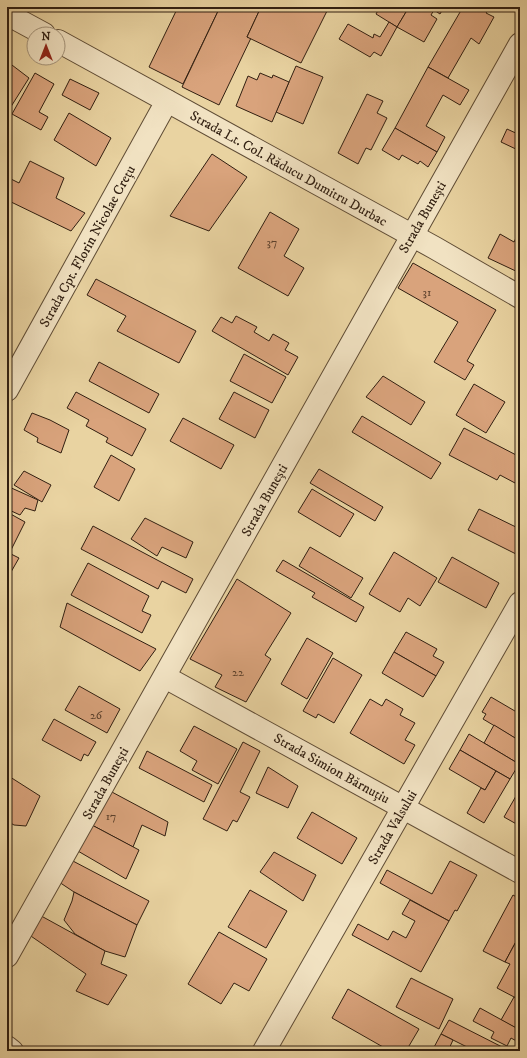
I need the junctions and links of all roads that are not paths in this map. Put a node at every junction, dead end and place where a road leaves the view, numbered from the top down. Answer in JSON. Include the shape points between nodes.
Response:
{"nodes":[{"id":1,"x":7,"y":14,"type":"edge"},
{"id":2,"x":29,"y":26,"type":"edge"},
{"id":3,"x":520,"y":44,"type":"edge"},
{"id":4,"x":66,"y":46,"type":"edge"},
{"id":5,"x":167,"y":101,"type":"junction"},
{"id":6,"x":412,"y":236,"type":"junction"},
{"id":7,"x":520,"y":297,"type":"edge"},
{"id":8,"x":7,"y":390,"type":"edge"},
{"id":9,"x":520,"y":603,"type":"edge"},
{"id":10,"x":165,"y":677,"type":"junction"},
{"id":11,"x":403,"y":807,"type":"junction"},
{"id":12,"x":520,"y":872,"type":"edge"},
{"id":13,"x":7,"y":956,"type":"edge"},
{"id":14,"x":7,"y":1047,"type":"edge"},
{"id":15,"x":12,"y":1051,"type":"edge"},
{"id":16,"x":264,"y":1051,"type":"edge"}],
"edges":[{"from":1,"to":2,"type":"street"},
{"from":3,"to":6,"type":"street","name":"Strada Bunești"},
{"from":4,"to":5,"type":"street","name":"Strada Lt. Col. Răducu Dumitru Durbac"},
{"from":5,"to":6,"type":"street","name":"Strada Lt. Col. Răducu Dumitru Durbac"},
{"from":5,"to":8,"type":"street","name":"Strada Cpt. Florin Nicolae Crețu"},
{"from":6,"to":7,"type":"street","name":"Strada Lt. Col. Răducu Dumitru Durbac"},
{"from":6,"to":10,"type":"street","name":"Strada Bunești"},
{"from":9,"to":11,"type":"street","name":"Strada Valsului"},
{"from":10,"to":11,"type":"street","name":"Strada Simion Bărnuțiu"},
{"from":10,"to":13,"type":"street","name":"Strada Bunești"},
{"from":11,"to":12,"type":"street","name":"Strada Simion Bărnuțiu"},
{"from":11,"to":16,"type":"street","name":"Strada Valsului"},
{"from":14,"to":15,"type":"street"}]}
